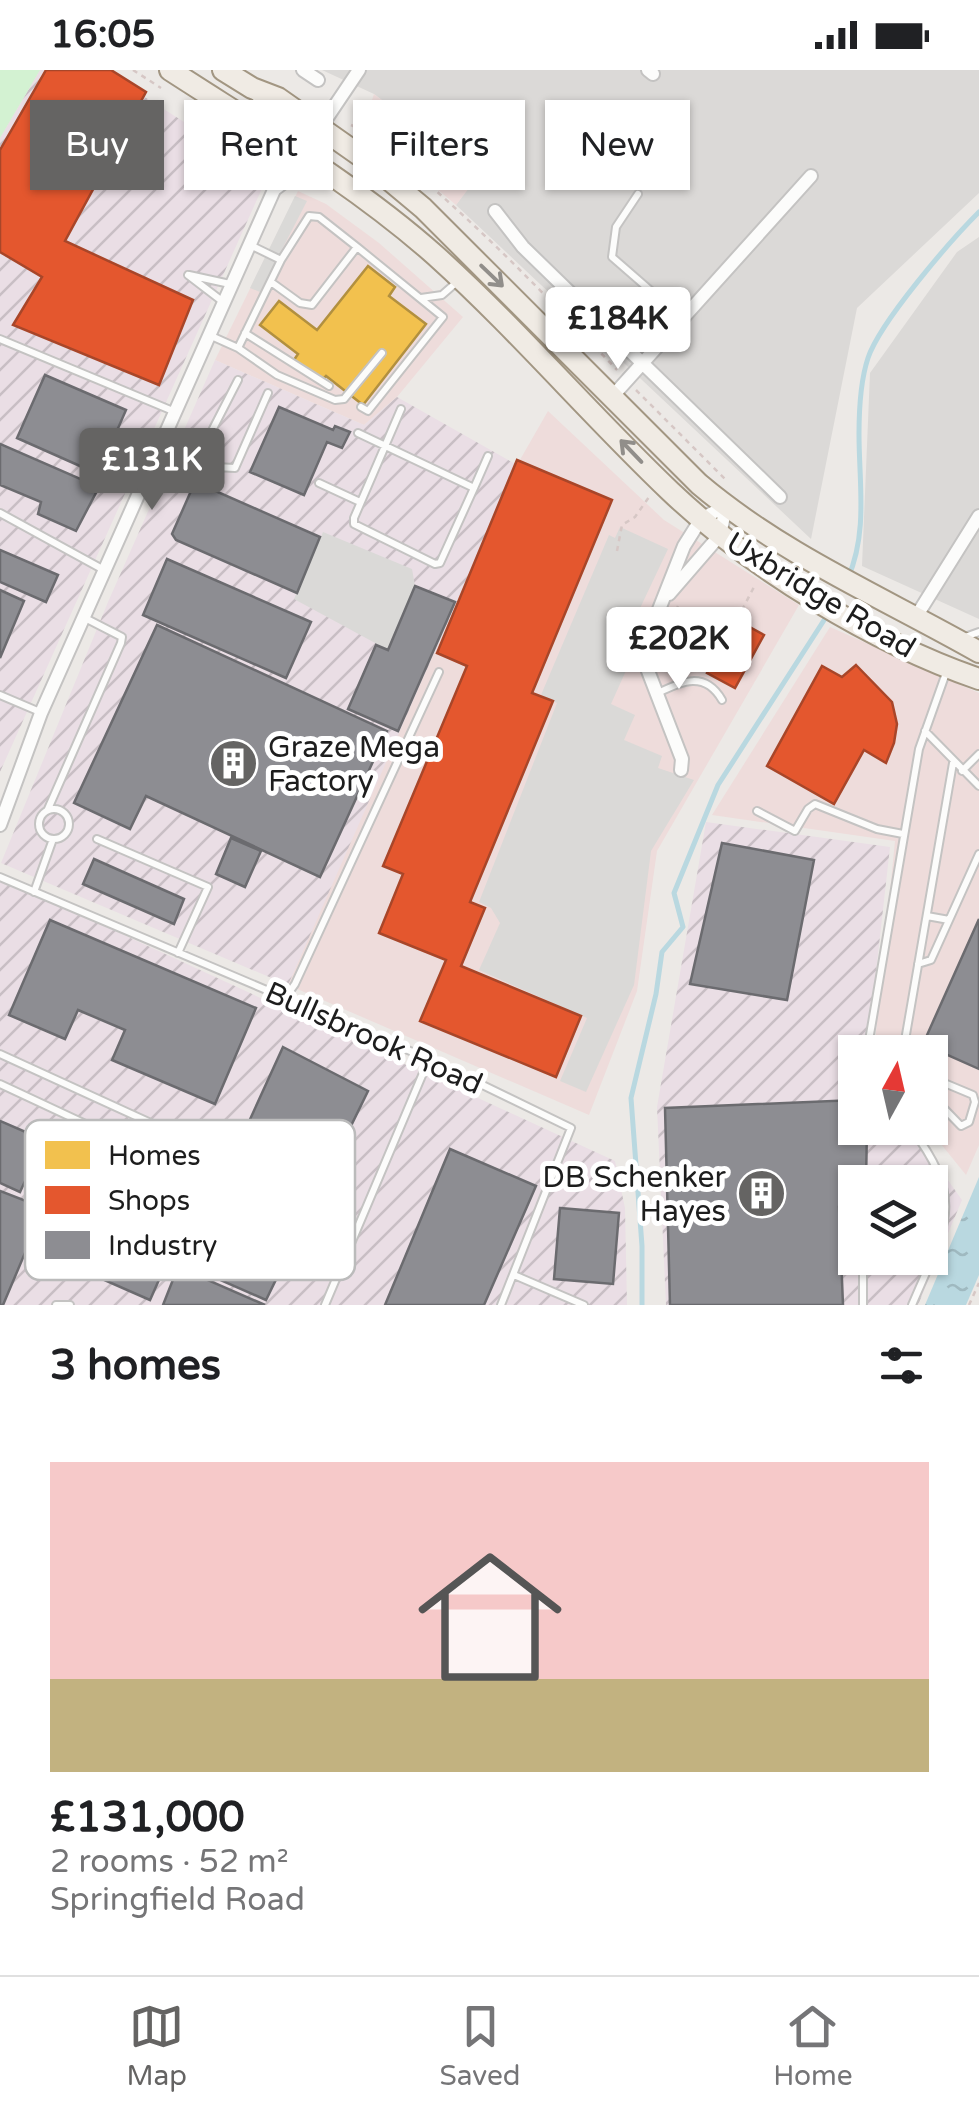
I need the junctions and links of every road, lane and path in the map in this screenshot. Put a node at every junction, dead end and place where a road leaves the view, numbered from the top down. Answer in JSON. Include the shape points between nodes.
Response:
{"nodes":[{"id":1,"x":170,"y":70,"type":"edge"},
{"id":2,"x":223,"y":70,"type":"edge"},
{"id":3,"x":302,"y":70,"type":"edge"},
{"id":4,"x":359,"y":70,"type":"edge"},
{"id":5,"x":318,"y":80,"type":"dead end"},
{"id":6,"x":252,"y":88,"type":"junction"},
{"id":7,"x":217,"y":100,"type":"edge"},
{"id":8,"x":260,"y":100,"type":"edge"},
{"id":9,"x":281,"y":100,"type":"edge"},
{"id":10,"x":333,"y":109,"type":"edge"},
{"id":11,"x":333,"y":138,"type":"edge"},
{"id":12,"x":812,"y":176,"type":"dead end"},
{"id":13,"x":333,"y":177,"type":"edge"},
{"id":14,"x":274,"y":190,"type":"edge"},
{"id":15,"x":434,"y":190,"type":"edge"},
{"id":16,"x":638,"y":194,"type":"dead end"},
{"id":17,"x":494,"y":211,"type":"dead end"},
{"id":18,"x":249,"y":245,"type":"junction"},
{"id":19,"x":357,"y":247,"type":"junction"},
{"id":20,"x":281,"y":260,"type":"junction"},
{"id":21,"x":460,"y":280,"type":"junction"},
{"id":22,"x":271,"y":282,"type":"junction"},
{"id":23,"x":230,"y":284,"type":"junction"},
{"id":24,"x":420,"y":298,"type":"junction"},
{"id":25,"x":223,"y":302,"type":"junction"},
{"id":26,"x":682,"y":319,"type":"junction"},
{"id":27,"x":246,"y":333,"type":"junction"},
{"id":28,"x":208,"y":334,"type":"junction"},
{"id":29,"x":0,"y":339,"type":"edge"},
{"id":30,"x":238,"y":348,"type":"junction"},
{"id":31,"x":382,"y":353,"type":"dead end"},
{"id":32,"x":640,"y":364,"type":"junction"},
{"id":33,"x":620,"y":374,"type":"dead end"},
{"id":34,"x":238,"y":380,"type":"dead end"},
{"id":35,"x":630,"y":383,"type":"dead end"},
{"id":36,"x":329,"y":386,"type":"dead end"},
{"id":37,"x":268,"y":393,"type":"dead end"},
{"id":38,"x":611,"y":398,"type":"junction"},
{"id":39,"x":362,"y":407,"type":"dead end"},
{"id":40,"x":401,"y":410,"type":"dead end"},
{"id":41,"x":174,"y":412,"type":"junction"},
{"id":42,"x":358,"y":433,"type":"dead end"},
{"id":43,"x":386,"y":446,"type":"junction"},
{"id":44,"x":488,"y":456,"type":"dead end"},
{"id":45,"x":726,"y":481,"type":"dead end"},
{"id":46,"x":319,"y":482,"type":"dead end"},
{"id":47,"x":474,"y":488,"type":"junction"},
{"id":48,"x":653,"y":492,"type":"dead end"},
{"id":49,"x":780,"y":498,"type":"dead end"},
{"id":50,"x":360,"y":502,"type":"junction"},
{"id":51,"x":726,"y":506,"type":"junction"},
{"id":52,"x":0,"y":513,"type":"edge"},
{"id":53,"x":979,"y":516,"type":"edge"},
{"id":54,"x":701,"y":518,"type":"junction"},
{"id":55,"x":720,"y":535,"type":"junction"},
{"id":56,"x":616,"y":551,"type":"dead end"},
{"id":57,"x":765,"y":566,"type":"junction"},
{"id":58,"x":104,"y":570,"type":"junction"},
{"id":59,"x":868,"y":593,"type":"junction"},
{"id":60,"x":682,"y":602,"type":"dead end"},
{"id":61,"x":661,"y":604,"type":"junction"},
{"id":62,"x":742,"y":610,"type":"dead end"},
{"id":63,"x":84,"y":618,"type":"junction"},
{"id":64,"x":914,"y":620,"type":"junction"},
{"id":65,"x":866,"y":628,"type":"junction"},
{"id":66,"x":970,"y":637,"type":"edge"},
{"id":67,"x":694,"y":644,"type":"dead end"},
{"id":68,"x":979,"y":652,"type":"edge"},
{"id":69,"x":949,"y":669,"type":"junction"},
{"id":70,"x":439,"y":672,"type":"dead end"},
{"id":71,"x":979,"y":679,"type":"edge"},
{"id":72,"x":657,"y":694,"type":"junction"},
{"id":73,"x":0,"y":695,"type":"edge"},
{"id":74,"x":722,"y":700,"type":"dead end"},
{"id":75,"x":42,"y":713,"type":"junction"},
{"id":76,"x":924,"y":730,"type":"junction"},
{"id":77,"x":979,"y":754,"type":"edge"},
{"id":78,"x":953,"y":763,"type":"junction"},
{"id":79,"x":681,"y":770,"type":"dead end"},
{"id":80,"x":962,"y":771,"type":"junction"},
{"id":81,"x":7,"y":785,"type":"edge"},
{"id":82,"x":979,"y":786,"type":"edge"},
{"id":83,"x":48,"y":809,"type":"junction"},
{"id":84,"x":757,"y":811,"type":"dead end"},
{"id":85,"x":0,"y":824,"type":"edge"},
{"id":86,"x":903,"y":834,"type":"junction"},
{"id":87,"x":53,"y":839,"type":"junction"},
{"id":88,"x":97,"y":839,"type":"dead end"},
{"id":89,"x":979,"y":854,"type":"edge"},
{"id":90,"x":0,"y":877,"type":"edge"},
{"id":91,"x":34,"y":892,"type":"junction"},
{"id":92,"x":926,"y":916,"type":"junction"},
{"id":93,"x":948,"y":920,"type":"junction"},
{"id":94,"x":178,"y":953,"type":"junction"},
{"id":95,"x":918,"y":964,"type":"junction"},
{"id":96,"x":285,"y":998,"type":"junction"},
{"id":97,"x":870,"y":1035,"type":"edge"},
{"id":98,"x":906,"y":1035,"type":"edge"},
{"id":99,"x":0,"y":1054,"type":"edge"},
{"id":100,"x":428,"y":1059,"type":"junction"},
{"id":101,"x":0,"y":1084,"type":"edge"},
{"id":102,"x":948,"y":1086,"type":"edge"},
{"id":103,"x":948,"y":1112,"type":"edge"},
{"id":104,"x":77,"y":1120,"type":"edge"},
{"id":105,"x":144,"y":1120,"type":"edge"},
{"id":106,"x":923,"y":1145,"type":"edge"},
{"id":107,"x":355,"y":1233,"type":"edge"},
{"id":108,"x":514,"y":1275,"type":"junction"},
{"id":109,"x":863,"y":1275,"type":"edge"},
{"id":110,"x":335,"y":1280,"type":"edge"},
{"id":111,"x":979,"y":1283,"type":"edge"},
{"id":112,"x":56,"y":1305,"type":"edge"},
{"id":113,"x":70,"y":1305,"type":"edge"},
{"id":114,"x":325,"y":1305,"type":"edge"},
{"id":115,"x":501,"y":1305,"type":"edge"},
{"id":116,"x":584,"y":1305,"type":"edge"},
{"id":117,"x":863,"y":1305,"type":"edge"},
{"id":118,"x":912,"y":1305,"type":"edge"},
{"id":119,"x":969,"y":1305,"type":"edge"}],
"edges":[{"from":1,"to":7,"type":"main road","name":"Uxbridge Road"},
{"from":2,"to":6,"type":"main road","name":"Uxbridge Road"},
{"from":3,"to":5,"type":"street"},
{"from":4,"to":10,"type":"street"},
{"from":6,"to":8,"type":"street"},
{"from":6,"to":9,"type":"main road","name":"Uxbridge Road"},
{"from":11,"to":38,"type":"main road","name":"Uxbridge Road","one_way":true,"via":[[422,208]]},
{"from":12,"to":26,"type":"street"},
{"from":13,"to":21,"type":"main road","name":"Uxbridge Road"},
{"from":14,"to":18,"type":"street"},
{"from":15,"to":33,"type":"path"},
{"from":16,"to":26,"type":"lane","via":[[616,227],[612,257]]},
{"from":17,"to":32,"type":"street"},
{"from":18,"to":20,"type":"lane"},
{"from":18,"to":23,"type":"street"},
{"from":19,"to":20,"type":"lane","via":[[313,214]]},
{"from":19,"to":22,"type":"lane","via":[[312,304]]},
{"from":19,"to":24,"type":"lane"},
{"from":20,"to":22,"type":"lane"},
{"from":21,"to":24,"type":"lane","via":[[442,294]]},
{"from":54,"to":21,"type":"main road","name":"Uxbridge Road","one_way":true},
{"from":22,"to":27,"type":"lane"},
{"from":23,"to":25,"type":"street"},
{"from":23,"to":25,"type":"lane","via":[[188,275]]},
{"from":24,"to":39,"type":"lane","via":[[443,316],[368,411]]},
{"from":25,"to":28,"type":"street"},
{"from":26,"to":32,"type":"street"},
{"from":27,"to":30,"type":"lane"},
{"from":27,"to":36,"type":"lane"},
{"from":28,"to":30,"type":"lane"},
{"from":28,"to":41,"type":"street"},
{"from":29,"to":41,"type":"lane"},
{"from":30,"to":31,"type":"lane","via":[[277,375],[334,400],[344,399]]},
{"from":32,"to":38,"type":"street"},
{"from":32,"to":49,"type":"street"},
{"from":34,"to":37,"type":"lane","via":[[202,450],[204,461],[215,467],[235,468]]},
{"from":35,"to":45,"type":"path"},
{"from":38,"to":51,"type":"main road","name":"Uxbridge Road"},
{"from":40,"to":43,"type":"lane"},
{"from":41,"to":58,"type":"street"},
{"from":42,"to":43,"type":"lane"},
{"from":43,"to":47,"type":"lane"},
{"from":43,"to":50,"type":"lane"},
{"from":44,"to":47,"type":"lane"},
{"from":46,"to":50,"type":"lane"},
{"from":47,"to":50,"type":"lane","via":[[435,564],[359,528],[354,518]]},
{"from":48,"to":56,"type":"path","via":[[636,517],[622,524]]},
{"from":51,"to":54,"type":"street"},
{"from":51,"to":55,"type":"street"},
{"from":51,"to":59,"type":"main road","name":"Uxbridge Road"},
{"from":52,"to":58,"type":"lane"},
{"from":53,"to":64,"type":"street"},
{"from":54,"to":55,"type":"main road","name":"Uxbridge Road"},
{"from":54,"to":61,"type":"street"},
{"from":55,"to":57,"type":"main road","name":"Uxbridge Road"},
{"from":55,"to":61,"type":"street"},
{"from":57,"to":62,"type":"path"},
{"from":57,"to":65,"type":"main road","name":"Uxbridge Road"},
{"from":58,"to":63,"type":"street"},
{"from":59,"to":64,"type":"main road","name":"Uxbridge Road"},
{"from":59,"to":65,"type":"main road"},
{"from":60,"to":67,"type":"path","via":[[673,622]]},
{"from":61,"to":72,"type":"street","via":[[645,663]]},
{"from":63,"to":75,"type":"street"},
{"from":63,"to":83,"type":"lane","via":[[117,633],[121,643]]},
{"from":64,"to":66,"type":"main road","name":"Uxbridge Road"},
{"from":65,"to":69,"type":"main road","name":"Uxbridge Road"},
{"from":66,"to":68,"type":"main road","name":"Uxbridge Road"},
{"from":66,"to":69,"type":"main road"},
{"from":69,"to":71,"type":"main road","name":"Uxbridge Road"},
{"from":69,"to":76,"type":"lane"},
{"from":70,"to":96,"type":"lane"},
{"from":72,"to":74,"type":"lane","via":[[684,680],[704,684]]},
{"from":72,"to":79,"type":"street"},
{"from":73,"to":75,"type":"lane"},
{"from":75,"to":81,"type":"street"},
{"from":76,"to":78,"type":"lane"},
{"from":76,"to":86,"type":"lane"},
{"from":77,"to":80,"type":"lane"},
{"from":78,"to":80,"type":"lane"},
{"from":78,"to":92,"type":"lane"},
{"from":80,"to":82,"type":"lane"},
{"from":81,"to":85,"type":"street"},
{"from":83,"to":87,"type":"lane","via":[[39,826]]},
{"from":83,"to":87,"type":"lane","via":[[63,811],[70,824]]},
{"from":84,"to":86,"type":"lane","via":[[795,832],[815,804]]},
{"from":86,"to":97,"type":"lane"},
{"from":87,"to":91,"type":"lane"},
{"from":88,"to":94,"type":"lane","via":[[208,887]]},
{"from":89,"to":93,"type":"lane"},
{"from":90,"to":91,"type":"lane","name":"Bullsbrook Road"},
{"from":91,"to":94,"type":"lane","name":"Bullsbrook Road"},
{"from":92,"to":93,"type":"lane"},
{"from":92,"to":95,"type":"lane"},
{"from":93,"to":95,"type":"lane","via":[[931,960]]},
{"from":94,"to":96,"type":"lane","name":"Bullsbrook Road"},
{"from":95,"to":98,"type":"lane"},
{"from":96,"to":100,"type":"lane","name":"Bullsbrook Road"},
{"from":99,"to":105,"type":"lane"},
{"from":100,"to":107,"type":"lane"},
{"from":100,"to":108,"type":"lane","name":"Bullsbrook Road","via":[[571,1128]]},
{"from":101,"to":104,"type":"lane"},
{"from":102,"to":103,"type":"lane","via":[[975,1102],[962,1126]]},
{"from":106,"to":118,"type":"lane","via":[[939,1168],[946,1206],[940,1240]]},
{"from":108,"to":115,"type":"lane","name":"Bullsbrook Road"},
{"from":108,"to":116,"type":"lane"},
{"from":109,"to":117,"type":"lane"},
{"from":110,"to":114,"type":"lane"},
{"from":111,"to":119,"type":"path"},
{"from":112,"to":113,"type":"lane"}]}
